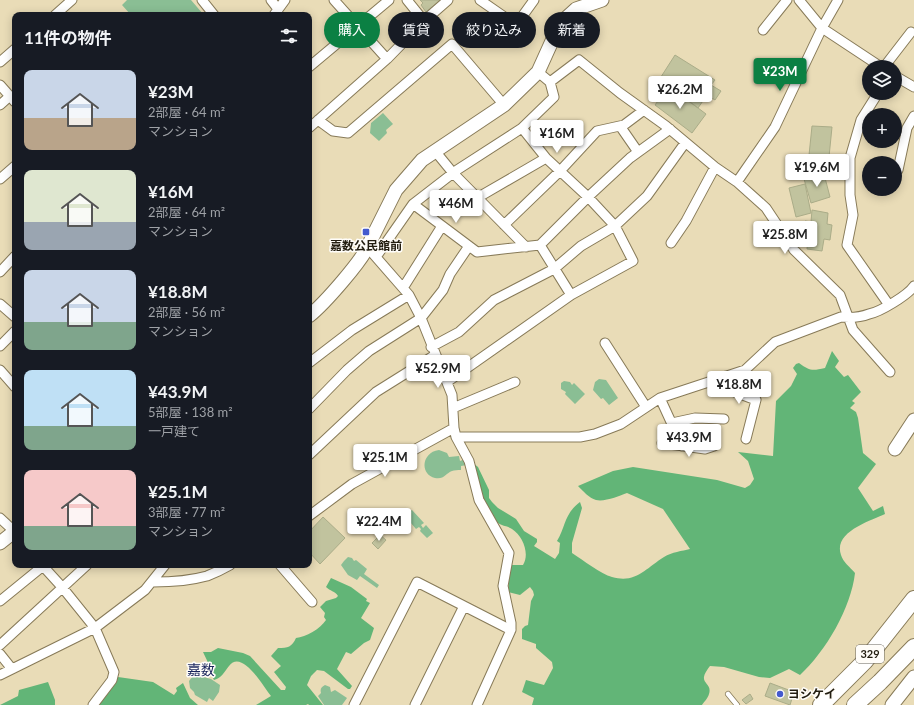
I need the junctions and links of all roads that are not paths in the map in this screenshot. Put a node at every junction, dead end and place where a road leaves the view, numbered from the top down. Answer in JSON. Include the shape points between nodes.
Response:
{"nodes":[{"id":1,"x":72,"y":0,"type":"edge"},
{"id":2,"x":202,"y":0,"type":"edge"},
{"id":3,"x":271,"y":0,"type":"edge"},
{"id":4,"x":285,"y":0,"type":"edge"},
{"id":5,"x":334,"y":0,"type":"edge"},
{"id":6,"x":389,"y":0,"type":"edge"},
{"id":7,"x":407,"y":0,"type":"edge"},
{"id":8,"x":448,"y":0,"type":"edge"},
{"id":9,"x":480,"y":0,"type":"edge"},
{"id":10,"x":534,"y":0,"type":"edge"},
{"id":11,"x":602,"y":0,"type":"edge"},
{"id":12,"x":787,"y":0,"type":"edge"},
{"id":13,"x":799,"y":0,"type":"edge"},
{"id":14,"x":838,"y":0,"type":"edge"},
{"id":15,"x":58,"y":12,"type":"edge"},
{"id":16,"x":210,"y":12,"type":"edge"},
{"id":17,"x":276,"y":12,"type":"edge"},
{"id":18,"x":345,"y":12,"type":"edge"},
{"id":19,"x":375,"y":12,"type":"edge"},
{"id":20,"x":417,"y":12,"type":"edge"},
{"id":21,"x":434,"y":12,"type":"edge"},
{"id":22,"x":822,"y":28,"type":"junction"},
{"id":23,"x":763,"y":30,"type":"dead end"},
{"id":24,"x":911,"y":32,"type":"dead end"},
{"id":25,"x":332,"y":48,"type":"edge"},
{"id":26,"x":377,"y":48,"type":"edge"},
{"id":27,"x":398,"y":48,"type":"edge"},
{"id":28,"x":12,"y":52,"type":"edge"},
{"id":29,"x":387,"y":59,"type":"junction"},
{"id":30,"x":870,"y":60,"type":"edge"},
{"id":31,"x":889,"y":60,"type":"edge"},
{"id":32,"x":0,"y":62,"type":"edge"},
{"id":33,"x":312,"y":64,"type":"edge"},
{"id":34,"x":538,"y":72,"type":"junction"},
{"id":35,"x":902,"y":80,"type":"edge"},
{"id":36,"x":550,"y":82,"type":"junction"},
{"id":37,"x":0,"y":85,"type":"edge"},
{"id":38,"x":914,"y":87,"type":"edge"},
{"id":39,"x":12,"y":99,"type":"edge"},
{"id":40,"x":874,"y":100,"type":"edge"},
{"id":41,"x":0,"y":105,"type":"edge"},
{"id":42,"x":504,"y":105,"type":"junction"},
{"id":43,"x":644,"y":110,"type":"junction"},
{"id":44,"x":914,"y":116,"type":"edge"},
{"id":45,"x":318,"y":120,"type":"junction"},
{"id":46,"x":312,"y":125,"type":"edge"},
{"id":47,"x":620,"y":126,"type":"junction"},
{"id":48,"x":522,"y":128,"type":"junction"},
{"id":49,"x":670,"y":129,"type":"junction"},
{"id":50,"x":685,"y":143,"type":"junction"},
{"id":51,"x":435,"y":151,"type":"junction"},
{"id":52,"x":638,"y":152,"type":"junction"},
{"id":53,"x":901,"y":156,"type":"edge"},
{"id":54,"x":546,"y":158,"type":"junction"},
{"id":55,"x":715,"y":167,"type":"junction"},
{"id":56,"x":12,"y":169,"type":"edge"},
{"id":57,"x":560,"y":171,"type":"junction"},
{"id":58,"x":453,"y":173,"type":"junction"},
{"id":59,"x":0,"y":180,"type":"edge"},
{"id":60,"x":737,"y":182,"type":"junction"},
{"id":61,"x":588,"y":197,"type":"junction"},
{"id":62,"x":477,"y":198,"type":"junction"},
{"id":63,"x":413,"y":204,"type":"junction"},
{"id":64,"x":504,"y":225,"type":"junction"},
{"id":65,"x":442,"y":226,"type":"junction"},
{"id":66,"x":615,"y":226,"type":"junction"},
{"id":67,"x":671,"y":243,"type":"dead end"},
{"id":68,"x":540,"y":245,"type":"junction"},
{"id":69,"x":469,"y":246,"type":"junction"},
{"id":70,"x":526,"y":247,"type":"junction"},
{"id":71,"x":372,"y":252,"type":"junction"},
{"id":72,"x":12,"y":259,"type":"edge"},
{"id":73,"x":554,"y":269,"type":"junction"},
{"id":74,"x":0,"y":272,"type":"edge"},
{"id":75,"x":914,"y":286,"type":"edge"},
{"id":76,"x":406,"y":291,"type":"junction"},
{"id":77,"x":571,"y":295,"type":"junction"},
{"id":78,"x":0,"y":304,"type":"edge"},
{"id":79,"x":889,"y":304,"type":"junction"},
{"id":80,"x":312,"y":313,"type":"edge"},
{"id":81,"x":12,"y":314,"type":"edge"},
{"id":82,"x":421,"y":318,"type":"junction"},
{"id":83,"x":848,"y":318,"type":"junction"},
{"id":84,"x":12,"y":334,"type":"edge"},
{"id":85,"x":605,"y":343,"type":"dead end"},
{"id":86,"x":0,"y":346,"type":"edge"},
{"id":87,"x":433,"y":351,"type":"junction"},
{"id":88,"x":312,"y":361,"type":"edge"},
{"id":89,"x":0,"y":370,"type":"edge"},
{"id":90,"x":890,"y":372,"type":"dead end"},
{"id":91,"x":726,"y":376,"type":"junction"},
{"id":92,"x":446,"y":382,"type":"junction"},
{"id":93,"x":515,"y":382,"type":"dead end"},
{"id":94,"x":12,"y":384,"type":"edge"},
{"id":95,"x":660,"y":398,"type":"junction"},
{"id":96,"x":312,"y":406,"type":"edge"},
{"id":97,"x":646,"y":407,"type":"junction"},
{"id":98,"x":453,"y":408,"type":"junction"},
{"id":99,"x":724,"y":419,"type":"dead end"},
{"id":100,"x":914,"y":420,"type":"edge"},
{"id":101,"x":672,"y":423,"type":"junction"},
{"id":102,"x":455,"y":433,"type":"junction"},
{"id":103,"x":746,"y":440,"type":"dead end"},
{"id":104,"x":662,"y":443,"type":"dead end"},
{"id":105,"x":682,"y":446,"type":"junction"},
{"id":106,"x":714,"y":446,"type":"dead end"},
{"id":107,"x":312,"y":448,"type":"edge"},
{"id":108,"x":895,"y":449,"type":"dead end"},
{"id":109,"x":312,"y":514,"type":"edge"},
{"id":110,"x":0,"y":518,"type":"edge"},
{"id":111,"x":12,"y":528,"type":"edge"},
{"id":112,"x":12,"y":533,"type":"edge"},
{"id":113,"x":0,"y":543,"type":"edge"},
{"id":114,"x":41,"y":568,"type":"edge"},
{"id":115,"x":45,"y":568,"type":"edge"},
{"id":116,"x":84,"y":568,"type":"edge"},
{"id":117,"x":159,"y":568,"type":"edge"},
{"id":118,"x":224,"y":568,"type":"edge"},
{"id":119,"x":283,"y":568,"type":"edge"},
{"id":120,"x":153,"y":582,"type":"junction"},
{"id":121,"x":62,"y":587,"type":"junction"},
{"id":122,"x":914,"y":599,"type":"edge"},
{"id":123,"x":0,"y":601,"type":"edge"},
{"id":124,"x":312,"y":602,"type":"dead end"},
{"id":125,"x":464,"y":606,"type":"junction"},
{"id":126,"x":95,"y":628,"type":"junction"},
{"id":127,"x":511,"y":630,"type":"junction"},
{"id":128,"x":0,"y":645,"type":"edge"},
{"id":129,"x":914,"y":647,"type":"edge"},
{"id":130,"x":0,"y":654,"type":"edge"},
{"id":131,"x":12,"y":669,"type":"junction"},
{"id":132,"x":0,"y":675,"type":"edge"},
{"id":133,"x":914,"y":677,"type":"edge"},
{"id":134,"x":728,"y":694,"type":"dead end"},
{"id":135,"x":93,"y":705,"type":"edge"},
{"id":136,"x":354,"y":705,"type":"edge"},
{"id":137,"x":415,"y":705,"type":"edge"},
{"id":138,"x":477,"y":705,"type":"edge"},
{"id":139,"x":737,"y":705,"type":"edge"},
{"id":140,"x":821,"y":705,"type":"edge"},
{"id":141,"x":855,"y":705,"type":"edge"},
{"id":142,"x":892,"y":705,"type":"edge"}],
"edges":[{"from":1,"to":15,"type":"street"},
{"from":2,"to":16,"type":"street"},
{"from":3,"to":17,"type":"street"},
{"from":4,"to":17,"type":"street"},
{"from":5,"to":18,"type":"street"},
{"from":6,"to":19,"type":"street"},
{"from":7,"to":20,"type":"street"},
{"from":8,"to":21,"type":"street"},
{"from":9,"to":10,"type":"street","via":[[516,25]]},
{"from":11,"to":34,"type":"street","via":[[576,9],[565,18]]},
{"from":12,"to":23,"type":"street"},
{"from":13,"to":22,"type":"street"},
{"from":14,"to":22,"type":"street"},
{"from":22,"to":30,"type":"street"},
{"from":22,"to":60,"type":"street","via":[[774,127]]},
{"from":24,"to":31,"type":"street"},
{"from":25,"to":33,"type":"street"},
{"from":26,"to":29,"type":"street"},
{"from":27,"to":29,"type":"street"},
{"from":28,"to":32,"type":"street"},
{"from":29,"to":45,"type":"street"},
{"from":34,"to":36,"type":"street"},
{"from":34,"to":42,"type":"street"},
{"from":35,"to":38,"type":"street"},
{"from":36,"to":43,"type":"street","via":[[579,60]]},
{"from":36,"to":48,"type":"street","via":[[554,97]]},
{"from":37,"to":39,"type":"street"},
{"from":39,"to":41,"type":"street"},
{"from":40,"to":79,"type":"street","via":[[861,120],[850,158],[853,215],[847,245]]},
{"from":42,"to":45,"type":"street","via":[[452,44],[348,133],[333,131]]},
{"from":42,"to":51,"type":"street"},
{"from":43,"to":47,"type":"street"},
{"from":43,"to":49,"type":"street"},
{"from":44,"to":53,"type":"street","via":[[907,128]]},
{"from":45,"to":46,"type":"street"},
{"from":47,"to":52,"type":"street"},
{"from":47,"to":57,"type":"street","via":[[597,131]]},
{"from":48,"to":54,"type":"street"},
{"from":48,"to":58,"type":"street"},
{"from":49,"to":50,"type":"street"},
{"from":49,"to":52,"type":"street"},
{"from":50,"to":55,"type":"street"},
{"from":50,"to":66,"type":"street","via":[[647,196]]},
{"from":51,"to":58,"type":"street"},
{"from":51,"to":71,"type":"street","via":[[422,160],[396,190],[370,242]]},
{"from":52,"to":61,"type":"street"},
{"from":54,"to":57,"type":"street"},
{"from":54,"to":62,"type":"street"},
{"from":55,"to":60,"type":"street"},
{"from":55,"to":67,"type":"street"},
{"from":56,"to":59,"type":"street"},
{"from":57,"to":61,"type":"street"},
{"from":57,"to":64,"type":"street"},
{"from":58,"to":62,"type":"street"},
{"from":58,"to":63,"type":"street"},
{"from":60,"to":83,"type":"street","via":[[766,208],[794,250],[840,296]]},
{"from":61,"to":66,"type":"street"},
{"from":61,"to":68,"type":"street"},
{"from":62,"to":64,"type":"street"},
{"from":63,"to":65,"type":"street"},
{"from":63,"to":71,"type":"street"},
{"from":64,"to":70,"type":"street"},
{"from":65,"to":69,"type":"street"},
{"from":65,"to":76,"type":"street"},
{"from":66,"to":73,"type":"street","via":[[581,246]]},
{"from":66,"to":77,"type":"street","via":[[633,261]]},
{"from":68,"to":70,"type":"street"},
{"from":68,"to":73,"type":"street"},
{"from":69,"to":70,"type":"street","via":[[477,252]]},
{"from":69,"to":82,"type":"street","via":[[450,274],[443,290]]},
{"from":71,"to":76,"type":"street"},
{"from":71,"to":80,"type":"street"},
{"from":72,"to":74,"type":"street"},
{"from":73,"to":77,"type":"street"},
{"from":73,"to":87,"type":"street","via":[[494,300]]},
{"from":75,"to":79,"type":"street"},
{"from":76,"to":82,"type":"street"},
{"from":76,"to":88,"type":"street"},
{"from":77,"to":92,"type":"street"},
{"from":78,"to":81,"type":"street"},
{"from":79,"to":83,"type":"street","via":[[871,314]]},
{"from":82,"to":87,"type":"street"},
{"from":82,"to":96,"type":"street","via":[[369,351]]},
{"from":83,"to":90,"type":"street","via":[[853,330]]},
{"from":83,"to":91,"type":"street","via":[[841,317],[775,342],[745,370]]},
{"from":84,"to":86,"type":"street"},
{"from":85,"to":97,"type":"street"},
{"from":87,"to":92,"type":"street"},
{"from":87,"to":107,"type":"street","via":[[376,392]]},
{"from":89,"to":94,"type":"street"},
{"from":91,"to":95,"type":"street"},
{"from":91,"to":103,"type":"street","via":[[735,392],[756,400]]},
{"from":92,"to":98,"type":"street","via":[[452,395]]},
{"from":93,"to":98,"type":"street"},
{"from":95,"to":97,"type":"street"},
{"from":95,"to":101,"type":"street"},
{"from":97,"to":102,"type":"street","via":[[621,424],[580,437]]},
{"from":98,"to":102,"type":"street"},
{"from":99,"to":101,"type":"street","via":[[695,418]]},
{"from":100,"to":108,"type":"street"},
{"from":101,"to":105,"type":"street"},
{"from":102,"to":109,"type":"street","via":[[352,484]]},
{"from":102,"to":127,"type":"street","via":[[469,461],[479,500],[509,553],[503,586]]},
{"from":104,"to":105,"type":"street"},
{"from":105,"to":106,"type":"street","via":[[705,449]]},
{"from":110,"to":111,"type":"street"},
{"from":112,"to":113,"type":"street"},
{"from":114,"to":123,"type":"street"},
{"from":115,"to":121,"type":"street"},
{"from":116,"to":121,"type":"street"},
{"from":117,"to":120,"type":"street"},
{"from":118,"to":120,"type":"street","via":[[208,576],[172,582]]},
{"from":119,"to":124,"type":"street"},
{"from":120,"to":126,"type":"street"},
{"from":121,"to":126,"type":"street"},
{"from":121,"to":128,"type":"street"},
{"from":122,"to":140,"type":"highway","number":"329","via":[[865,661]]},
{"from":125,"to":127,"type":"street"},
{"from":125,"to":136,"type":"street","via":[[417,582]]},
{"from":125,"to":137,"type":"street"},
{"from":126,"to":131,"type":"street"},
{"from":126,"to":135,"type":"street","via":[[114,672],[112,680]]},
{"from":127,"to":138,"type":"street"},
{"from":129,"to":141,"type":"highway","number":"329"},
{"from":130,"to":131,"type":"street"},
{"from":131,"to":132,"type":"street"},
{"from":133,"to":142,"type":"street"},
{"from":134,"to":139,"type":"lane"}]}
